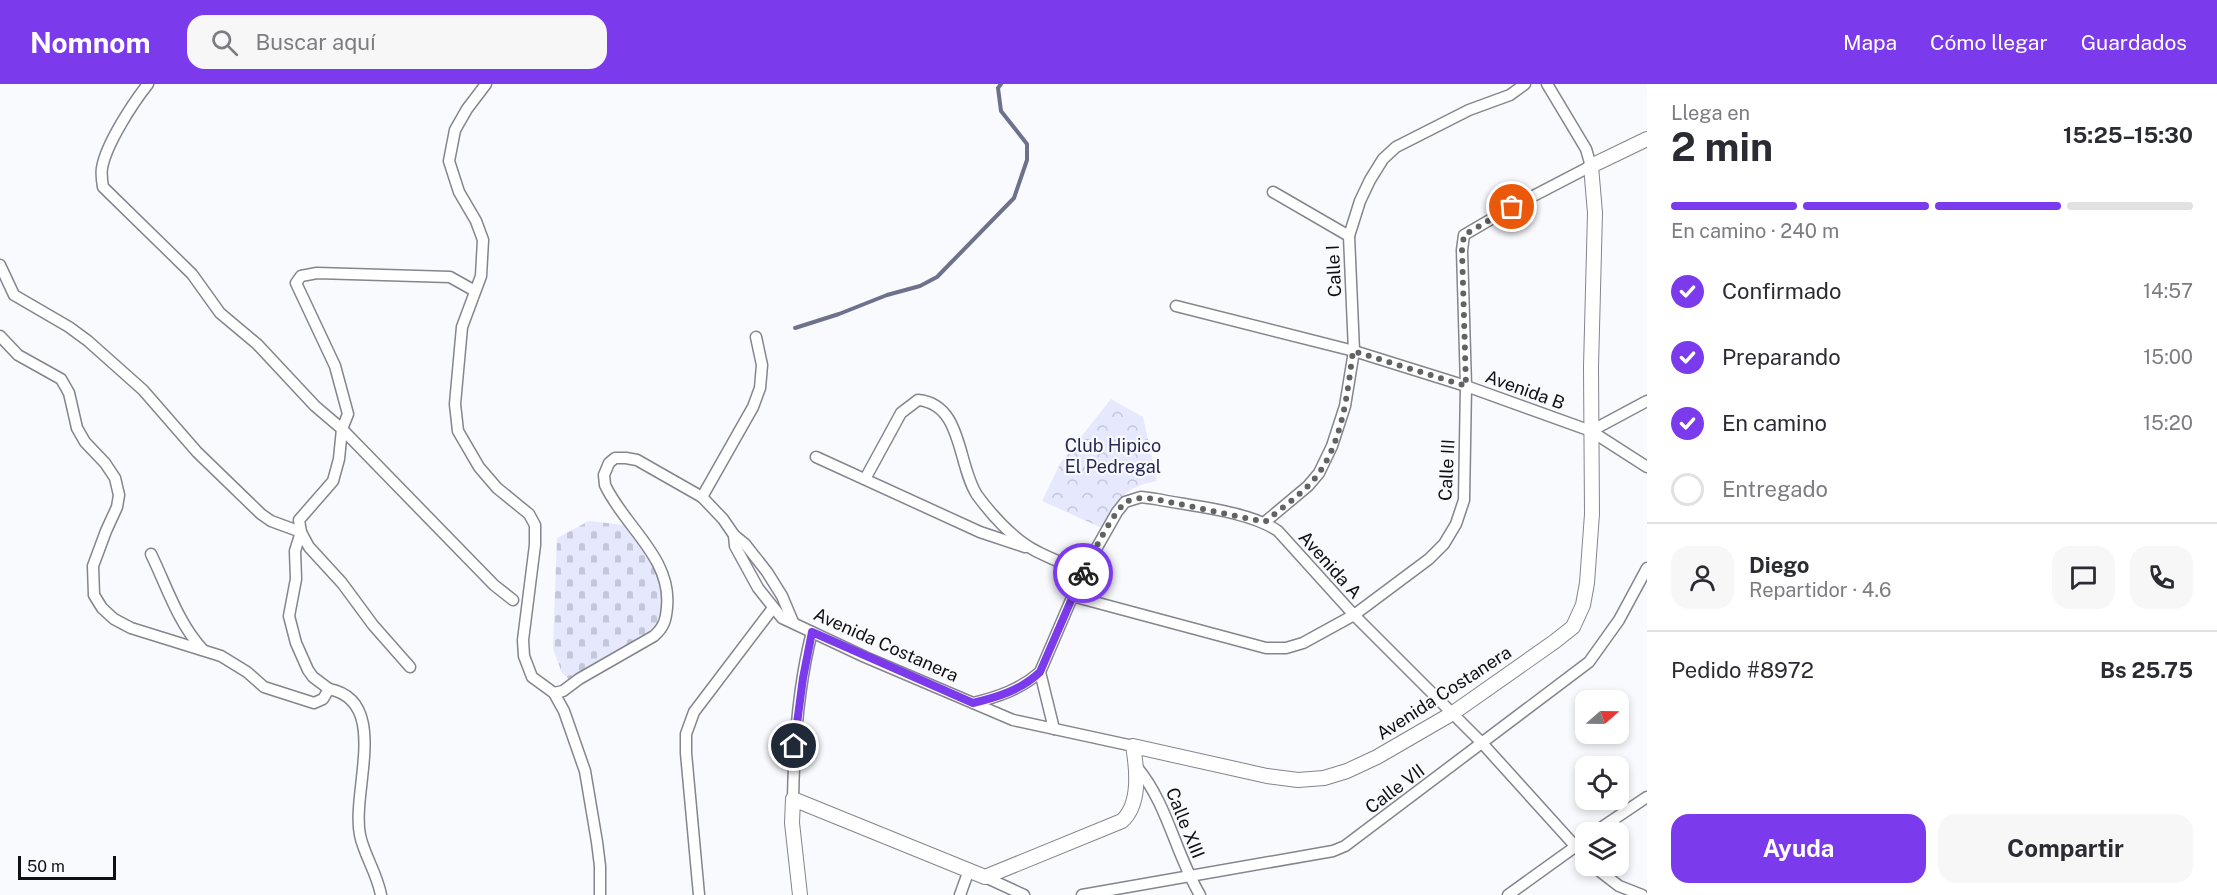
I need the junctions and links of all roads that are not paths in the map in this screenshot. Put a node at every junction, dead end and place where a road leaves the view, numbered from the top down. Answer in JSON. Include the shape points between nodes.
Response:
{"nodes":[{"id":1,"x":148,"y":84,"type":"edge"},
{"id":2,"x":486,"y":84,"type":"edge"},
{"id":3,"x":1525,"y":84,"type":"edge"},
{"id":4,"x":1546,"y":84,"type":"edge"},
{"id":5,"x":1647,"y":139,"type":"edge"},
{"id":6,"x":1591,"y":166,"type":"junction"},
{"id":7,"x":1273,"y":192,"type":"dead end"},
{"id":8,"x":1348,"y":236,"type":"junction"},
{"id":9,"x":0,"y":265,"type":"edge"},
{"id":10,"x":475,"y":291,"type":"junction"},
{"id":11,"x":1176,"y":306,"type":"dead end"},
{"id":12,"x":0,"y":336,"type":"edge"},
{"id":13,"x":756,"y":337,"type":"dead end"},
{"id":14,"x":1353,"y":351,"type":"junction"},
{"id":15,"x":1466,"y":386,"type":"junction"},
{"id":16,"x":1647,"y":401,"type":"edge"},
{"id":17,"x":342,"y":429,"type":"junction"},
{"id":18,"x":1591,"y":431,"type":"junction"},
{"id":19,"x":816,"y":457,"type":"dead end"},
{"id":20,"x":1647,"y":467,"type":"edge"},
{"id":21,"x":865,"y":479,"type":"junction"},
{"id":22,"x":702,"y":497,"type":"junction"},
{"id":23,"x":1265,"y":522,"type":"junction"},
{"id":24,"x":301,"y":532,"type":"junction"},
{"id":25,"x":734,"y":535,"type":"junction"},
{"id":26,"x":1030,"y":547,"type":"junction"},
{"id":27,"x":151,"y":554,"type":"dead end"},
{"id":28,"x":1647,"y":568,"type":"edge"},
{"id":29,"x":1083,"y":572,"type":"junction"},
{"id":30,"x":1072,"y":596,"type":"junction"},
{"id":31,"x":513,"y":600,"type":"dead end"},
{"id":32,"x":773,"y":608,"type":"junction"},
{"id":33,"x":1354,"y":615,"type":"junction"},
{"id":34,"x":793,"y":622,"type":"junction"},
{"id":35,"x":812,"y":632,"type":"junction"},
{"id":36,"x":204,"y":651,"type":"junction"},
{"id":37,"x":410,"y":667,"type":"dead end"},
{"id":38,"x":1040,"y":672,"type":"junction"},
{"id":39,"x":329,"y":689,"type":"junction"},
{"id":40,"x":554,"y":693,"type":"junction"},
{"id":41,"x":973,"y":703,"type":"junction"},
{"id":42,"x":1453,"y":713,"type":"junction"},
{"id":43,"x":1054,"y":729,"type":"junction"},
{"id":44,"x":1482,"y":743,"type":"junction"},
{"id":45,"x":1133,"y":746,"type":"junction"},
{"id":46,"x":1136,"y":766,"type":"junction"},
{"id":47,"x":1647,"y":797,"type":"edge"},
{"id":48,"x":793,"y":799,"type":"junction"},
{"id":49,"x":1610,"y":822,"type":"edge"},
{"id":50,"x":1574,"y":847,"type":"joint"},
{"id":51,"x":969,"y":870,"type":"junction"},
{"id":52,"x":1188,"y":875,"type":"junction"},
{"id":53,"x":1606,"y":876,"type":"edge"},
{"id":54,"x":985,"y":877,"type":"junction"},
{"id":55,"x":381,"y":895,"type":"edge"},
{"id":56,"x":600,"y":895,"type":"edge"},
{"id":57,"x":699,"y":895,"type":"edge"},
{"id":58,"x":800,"y":895,"type":"edge"},
{"id":59,"x":960,"y":895,"type":"edge"},
{"id":60,"x":1024,"y":895,"type":"edge"},
{"id":61,"x":1082,"y":895,"type":"edge"},
{"id":62,"x":1200,"y":895,"type":"edge"},
{"id":63,"x":1508,"y":895,"type":"edge"},
{"id":64,"x":1642,"y":895,"type":"edge"}],
"edges":[{"from":1,"to":17,"type":"street","via":[[115,136],[102,167],[102,187],[192,274],[220,313],[257,344]]},
{"from":2,"to":10,"type":"street","via":[[455,130],[449,162],[483,240],[481,276]]},
{"from":3,"to":8,"type":"street","name":"Calle I","via":[[1510,95],[1469,110],[1396,147],[1370,180]]},
{"from":4,"to":6,"type":"street","via":[[1586,149]]},
{"from":5,"to":6,"type":"street"},
{"from":6,"to":15,"type":"street","name":"Calle III","via":[[1464,235]]},
{"from":6,"to":18,"type":"street","name":"Avenida Costanera","via":[[1595,213]]},
{"from":7,"to":8,"type":"street"},
{"from":8,"to":14,"type":"street","name":"Calle I"},
{"from":9,"to":24,"type":"street","via":[[14,295],[69,327],[143,390],[250,505],[271,521]]},
{"from":10,"to":17,"type":"street","via":[[450,278],[316,273],[301,276],[296,283],[335,366],[342,390],[348,414]]},
{"from":10,"to":40,"type":"street","via":[[462,327],[455,404],[458,431],[478,467],[529,514],[535,525],[524,656],[532,677]]},
{"from":11,"to":14,"type":"street","name":"Avenida B"},
{"from":12,"to":36,"type":"street","via":[[18,355],[61,380],[69,393],[77,428],[115,478],[117,507],[93,566],[94,595],[102,608],[131,628]]},
{"from":13,"to":22,"type":"street","via":[[762,365],[760,388]]},
{"from":14,"to":15,"type":"street","name":"Avenida B"},
{"from":14,"to":23,"type":"street","name":"Calle I","via":[[1345,406],[1319,473]]},
{"from":15,"to":18,"type":"street","name":"Avenida B"},
{"from":15,"to":33,"type":"street","name":"Calle III","via":[[1464,500],[1456,524],[1429,559]]},
{"from":16,"to":18,"type":"street"},
{"from":17,"to":24,"type":"street","via":[[333,481],[299,520]]},
{"from":17,"to":31,"type":"street"},
{"from":18,"to":20,"type":"street","name":"Avenida B"},
{"from":18,"to":42,"type":"street","name":"Avenida Costanera","via":[[1592,514],[1587,583],[1573,627]]},
{"from":19,"to":21,"type":"street"},
{"from":21,"to":26,"type":"street","via":[[980,532]]},
{"from":21,"to":26,"type":"street","via":[[901,413],[918,400],[930,401],[947,416],[965,471],[979,497],[1001,524]]},
{"from":22,"to":25,"type":"street"},
{"from":22,"to":40,"type":"street","via":[[637,460],[615,458],[609,463],[604,475],[609,493],[655,558],[664,579],[666,617],[654,636]]},
{"from":23,"to":29,"type":"street","name":"Avenida A","via":[[1141,497],[1125,502],[1117,512]]},
{"from":23,"to":33,"type":"street","name":"Avenida A","via":[[1284,537]]},
{"from":24,"to":37,"type":"street","via":[[309,547]]},
{"from":24,"to":39,"type":"street","via":[[295,551],[296,579],[289,616],[308,670]]},
{"from":25,"to":32,"type":"street","via":[[735,546]]},
{"from":25,"to":34,"type":"street","via":[[767,572]]},
{"from":26,"to":29,"type":"street"},
{"from":27,"to":36,"type":"street","via":[[178,614]]},
{"from":28,"to":44,"type":"street","name":"Calle VII","via":[[1619,620],[1589,662]]},
{"from":29,"to":30,"type":"street","name":"Avenida A"},
{"from":30,"to":33,"type":"street","name":"Calle III","via":[[1266,648],[1303,643]]},
{"from":30,"to":38,"type":"street","name":"Avenida A"},
{"from":32,"to":34,"type":"street","name":"Avenida Costanera","via":[[782,618]]},
{"from":32,"to":57,"type":"street","via":[[694,712],[686,734]]},
{"from":33,"to":42,"type":"street","name":"Avenida A"},
{"from":34,"to":35,"type":"street","name":"Avenida Costanera"},
{"from":35,"to":41,"type":"street","name":"Avenida Costanera"},
{"from":35,"to":48,"type":"street","via":[[794,746]]},
{"from":36,"to":39,"type":"street","via":[[221,656],[264,687],[306,702],[319,702]]},
{"from":38,"to":41,"type":"street","via":[[1030,682],[996,698]]},
{"from":38,"to":43,"type":"street"},
{"from":39,"to":55,"type":"street","via":[[350,697],[363,718],[359,834]]},
{"from":40,"to":56,"type":"street","via":[[585,771],[600,866]]},
{"from":41,"to":43,"type":"street","name":"Avenida Costanera","via":[[1013,720]]},
{"from":42,"to":44,"type":"street","name":"Avenida A"},
{"from":42,"to":45,"type":"street","name":"Avenida Costanera","via":[[1377,757],[1324,778],[1267,776]]},
{"from":43,"to":45,"type":"street","name":"Avenida Costanera"},
{"from":44,"to":50,"type":"street","name":"Avenida A"},
{"from":44,"to":52,"type":"street","name":"Calle VII","via":[[1345,846]]},
{"from":45,"to":46,"type":"street"},
{"from":46,"to":52,"type":"street","name":"Calle XIII","via":[[1149,781],[1168,820]]},
{"from":46,"to":54,"type":"street","via":[[1132,805],[1122,821]]},
{"from":47,"to":49,"type":"street"},
{"from":48,"to":51,"type":"street"},
{"from":48,"to":58,"type":"street"},
{"from":50,"to":63,"type":"street"},
{"from":51,"to":54,"type":"street"},
{"from":51,"to":59,"type":"street"},
{"from":52,"to":61,"type":"street","name":"Calle VII"},
{"from":52,"to":62,"type":"street","name":"Calle XIII"},
{"from":53,"to":64,"type":"street"},
{"from":54,"to":60,"type":"street"}]}
